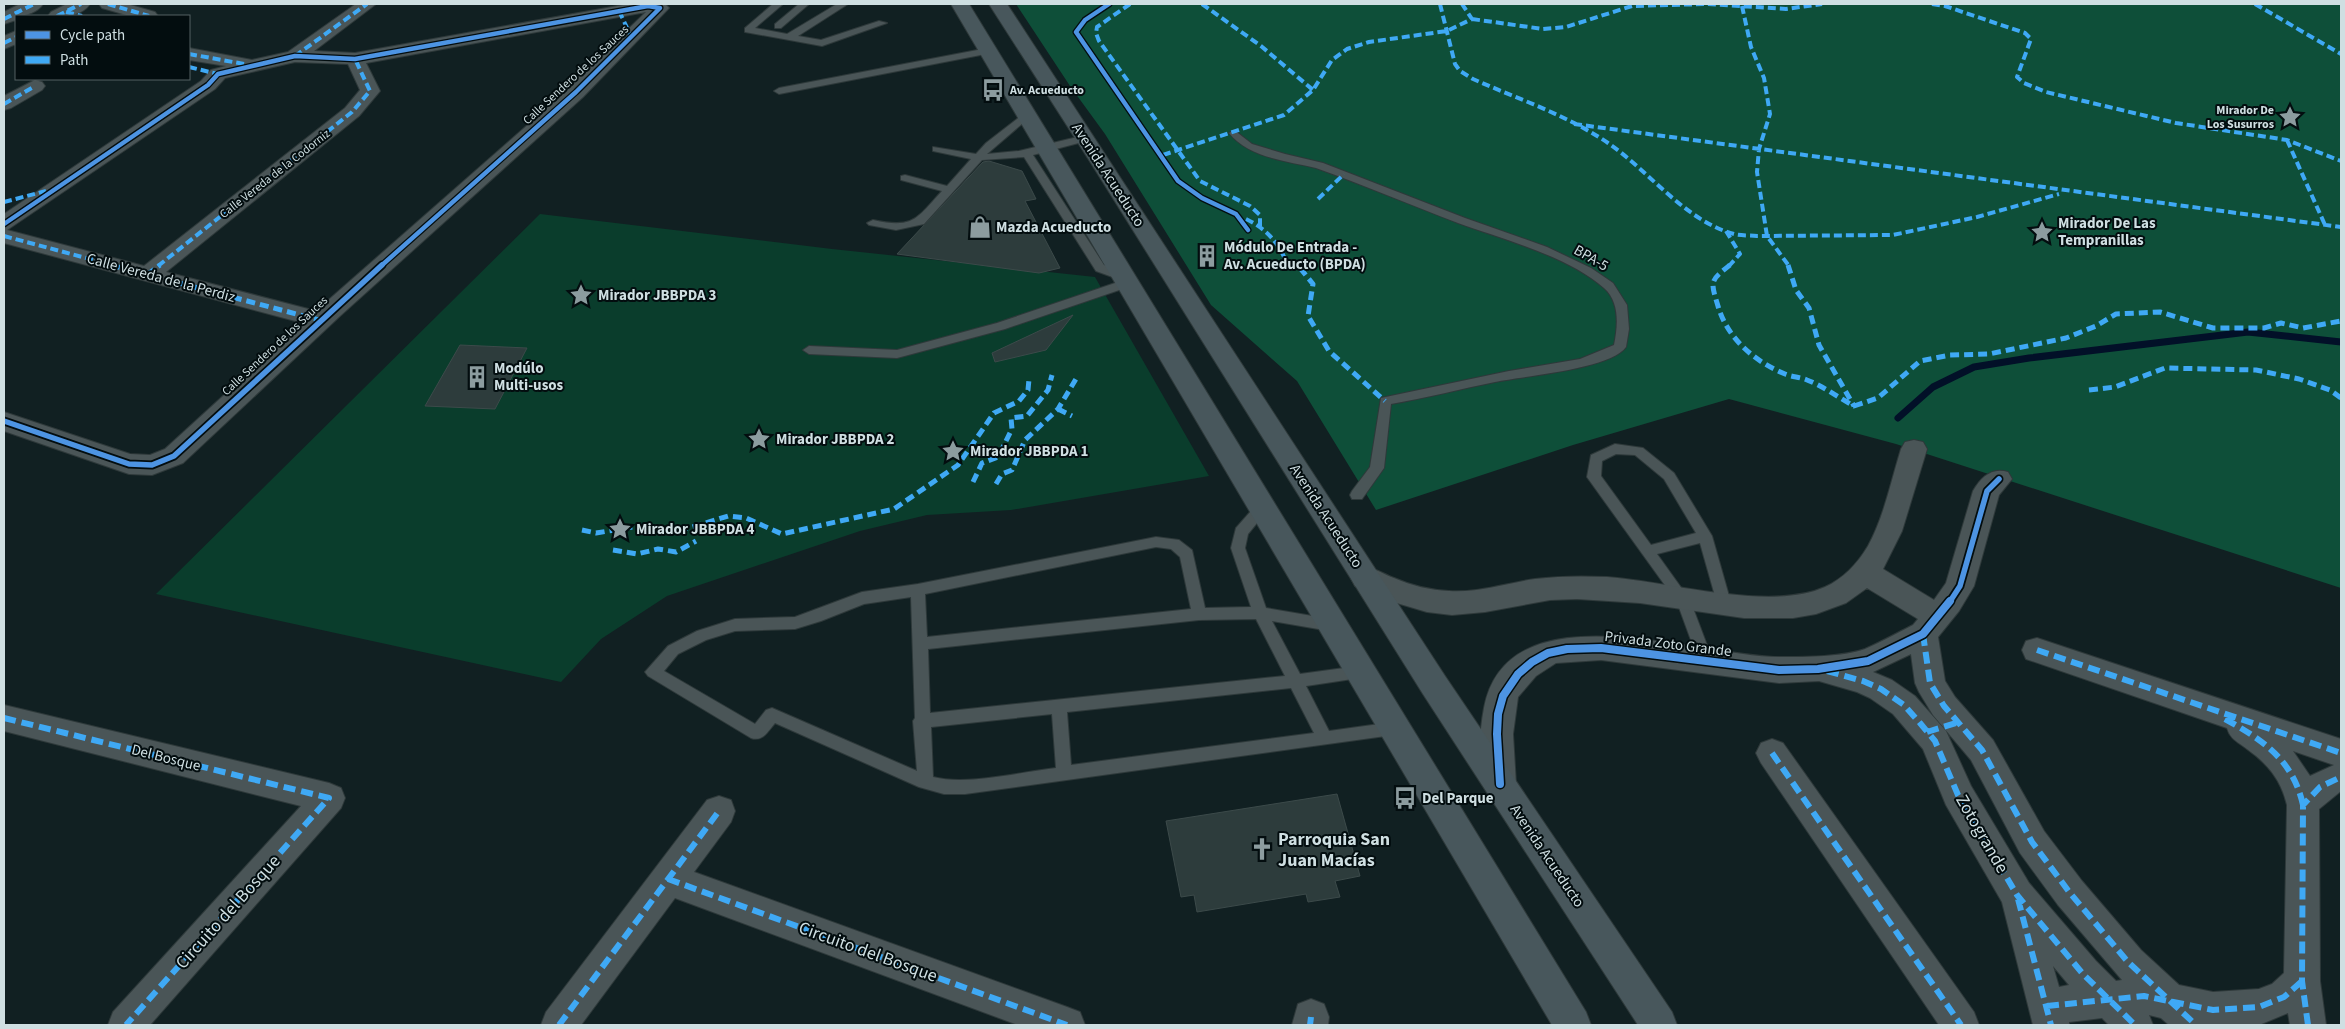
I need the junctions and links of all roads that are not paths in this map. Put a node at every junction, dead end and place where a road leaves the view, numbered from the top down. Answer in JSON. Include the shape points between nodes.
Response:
{"nodes":[{"id":1,"x":108,"y":4,"type":"edge"},
{"id":2,"x":367,"y":4,"type":"edge"},
{"id":3,"x":778,"y":4,"type":"edge"},
{"id":4,"x":804,"y":4,"type":"edge"},
{"id":5,"x":843,"y":4,"type":"edge"},
{"id":6,"x":960,"y":4,"type":"edge"},
{"id":7,"x":998,"y":4,"type":"edge"},
{"id":8,"x":29,"y":6,"type":"edge"},
{"id":9,"x":619,"y":11,"type":"junction"},
{"id":10,"x":16,"y":15,"type":"edge"},
{"id":11,"x":146,"y":15,"type":"edge"},
{"id":12,"x":15,"y":16,"type":"edge"},
{"id":13,"x":4,"y":19,"type":"edge"},
{"id":14,"x":4,"y":23,"type":"edge"},
{"id":15,"x":882,"y":23,"type":"dead end"},
{"id":16,"x":778,"y":26,"type":"dead end"},
{"id":17,"x":789,"y":37,"type":"junction"},
{"id":18,"x":632,"y":38,"type":"junction"},
{"id":19,"x":988,"y":52,"type":"junction"},
{"id":20,"x":190,"y":54,"type":"edge"},
{"id":21,"x":295,"y":56,"type":"junction"},
{"id":22,"x":355,"y":59,"type":"junction"},
{"id":23,"x":251,"y":65,"type":"junction"},
{"id":24,"x":190,"y":67,"type":"edge"},
{"id":25,"x":218,"y":74,"type":"junction"},
{"id":26,"x":35,"y":86,"type":"dead end"},
{"id":27,"x":779,"y":91,"type":"dead end"},
{"id":28,"x":4,"y":104,"type":"edge"},
{"id":29,"x":1026,"y":115,"type":"junction"},
{"id":30,"x":1234,"y":133,"type":"dead end"},
{"id":31,"x":1086,"y":138,"type":"junction"},
{"id":32,"x":1047,"y":146,"type":"junction"},
{"id":33,"x":937,"y":149,"type":"dead end"},
{"id":34,"x":1026,"y":152,"type":"junction"},
{"id":35,"x":979,"y":157,"type":"junction"},
{"id":36,"x":1102,"y":164,"type":"junction"},
{"id":37,"x":1061,"y":172,"type":"junction"},
{"id":38,"x":905,"y":178,"type":"dead end"},
{"id":39,"x":51,"y":190,"type":"junction"},
{"id":40,"x":950,"y":190,"type":"junction"},
{"id":41,"x":4,"y":202,"type":"edge"},
{"id":42,"x":873,"y":223,"type":"dead end"},
{"id":43,"x":4,"y":224,"type":"edge"},
{"id":44,"x":4,"y":236,"type":"edge"},
{"id":45,"x":147,"y":274,"type":"junction"},
{"id":46,"x":1124,"y":279,"type":"junction"},
{"id":47,"x":319,"y":320,"type":"junction"},
{"id":48,"x":809,"y":350,"type":"dead end"},
{"id":49,"x":4,"y":421,"type":"edge"},
{"id":50,"x":1914,"y":450,"type":"dead end"},
{"id":51,"x":1999,"y":479,"type":"dead end"},
{"id":52,"x":1357,"y":494,"type":"dead end"},
{"id":53,"x":1263,"y":507,"type":"junction"},
{"id":54,"x":1705,"y":536,"type":"junction"},
{"id":55,"x":1647,"y":551,"type":"junction"},
{"id":56,"x":1866,"y":572,"type":"junction"},
{"id":57,"x":1365,"y":578,"type":"junction"},
{"id":58,"x":918,"y":590,"type":"junction"},
{"id":59,"x":1683,"y":600,"type":"junction"},
{"id":60,"x":1724,"y":603,"type":"junction"},
{"id":61,"x":1260,"y":613,"type":"junction"},
{"id":62,"x":1199,"y":614,"type":"junction"},
{"id":63,"x":1330,"y":625,"type":"junction"},
{"id":64,"x":1930,"y":625,"type":"junction"},
{"id":65,"x":919,"y":644,"type":"junction"},
{"id":66,"x":2037,"y":650,"type":"dead end"},
{"id":67,"x":1704,"y":661,"type":"junction"},
{"id":68,"x":1818,"y":669,"type":"junction"},
{"id":69,"x":1359,"y":672,"type":"junction"},
{"id":70,"x":1296,"y":681,"type":"junction"},
{"id":71,"x":1059,"y":706,"type":"junction"},
{"id":72,"x":2203,"y":707,"type":"junction"},
{"id":73,"x":4,"y":718,"type":"edge"},
{"id":74,"x":922,"y":721,"type":"junction"},
{"id":75,"x":1959,"y":722,"type":"junction"},
{"id":76,"x":1394,"y":729,"type":"junction"},
{"id":77,"x":1927,"y":732,"type":"junction"},
{"id":78,"x":1325,"y":738,"type":"junction"},
{"id":79,"x":1772,"y":753,"type":"dead end"},
{"id":80,"x":2341,"y":753,"type":"edge"},
{"id":81,"x":1064,"y":773,"type":"junction"},
{"id":82,"x":2341,"y":778,"type":"edge"},
{"id":83,"x":925,"y":782,"type":"junction"},
{"id":84,"x":1500,"y":784,"type":"junction"},
{"id":85,"x":329,"y":798,"type":"joint"},
{"id":86,"x":2304,"y":804,"type":"junction"},
{"id":87,"x":719,"y":811,"type":"dead end"},
{"id":88,"x":668,"y":879,"type":"junction"},
{"id":89,"x":2017,"y":895,"type":"junction"},
{"id":90,"x":2302,"y":981,"type":"junction"},
{"id":91,"x":2109,"y":999,"type":"junction"},
{"id":92,"x":2169,"y":1000,"type":"junction"},
{"id":93,"x":2049,"y":1015,"type":"edge"},
{"id":94,"x":126,"y":1025,"type":"edge"},
{"id":95,"x":559,"y":1025,"type":"edge"},
{"id":96,"x":1067,"y":1025,"type":"edge"},
{"id":97,"x":1573,"y":1025,"type":"edge"},
{"id":98,"x":1659,"y":1025,"type":"edge"},
{"id":99,"x":1961,"y":1025,"type":"edge"},
{"id":100,"x":2135,"y":1025,"type":"edge"},
{"id":101,"x":2196,"y":1025,"type":"edge"},
{"id":102,"x":2308,"y":1025,"type":"edge"}],
"edges":[{"from":1,"to":11,"type":"street"},
{"from":2,"to":21,"type":"street"},
{"from":3,"to":17,"type":"lane","via":[[748,30]]},
{"from":4,"to":16,"type":"lane"},
{"from":5,"to":17,"type":"lane"},
{"from":6,"to":19,"type":"main road"},
{"from":7,"to":31,"type":"main road","name":"Avenida Acueducto"},
{"from":8,"to":10,"type":"street"},
{"from":8,"to":13,"type":"street"},
{"from":9,"to":18,"type":"street","name":"Calle Sendero de los Sauces"},
{"from":9,"to":18,"type":"street","name":"Calle Sendero de los Sauces","via":[[648,6],[660,8]]},
{"from":9,"to":22,"type":"street","name":"Calle Sendero de los Sauces"},
{"from":12,"to":14,"type":"street"},
{"from":15,"to":17,"type":"lane","via":[[822,43]]},
{"from":18,"to":47,"type":"street","name":"Calle Sendero de los Sauces","via":[[514,148]]},
{"from":19,"to":27,"type":"lane"},
{"from":19,"to":29,"type":"main road"},
{"from":20,"to":23,"type":"street"},
{"from":21,"to":22,"type":"street","name":"Calle Sendero de los Sauces"},
{"from":21,"to":23,"type":"street","name":"Calle Sendero de los Sauces"},
{"from":22,"to":45,"type":"street","name":"Calle Vereda de la Codorniz","via":[[370,91],[352,112]]},
{"from":23,"to":25,"type":"street","name":"Calle Sendero de los Sauces"},
{"from":24,"to":25,"type":"street"},
{"from":25,"to":39,"type":"street","name":"Calle Sendero de los Sauces","via":[[208,85]]},
{"from":26,"to":28,"type":"street"},
{"from":29,"to":32,"type":"main road"},
{"from":29,"to":35,"type":"lane"},
{"from":30,"to":52,"type":"lane","name":"BPA-5","via":[[1248,146],[1319,165],[1543,249],[1609,286],[1621,305],[1623,329],[1620,347],[1605,357],[1571,367],[1518,373],[1384,401],[1377,468]]},
{"from":31,"to":32,"type":"lane"},
{"from":31,"to":36,"type":"main road","name":"Avenida Acueducto"},
{"from":32,"to":34,"type":"lane"},
{"from":32,"to":37,"type":"main road"},
{"from":33,"to":35,"type":"lane"},
{"from":34,"to":35,"type":"lane"},
{"from":34,"to":46,"type":"lane","via":[[1100,268]]},
{"from":35,"to":40,"type":"lane"},
{"from":36,"to":37,"type":"main road"},
{"from":36,"to":57,"type":"main road","name":"Avenida Acueducto"},
{"from":37,"to":46,"type":"main road"},
{"from":38,"to":40,"type":"lane"},
{"from":39,"to":41,"type":"street","name":"Calle Sendero de los Sauces"},
{"from":39,"to":43,"type":"street","name":"Calle Sendero de los Sauces"},
{"from":40,"to":42,"type":"lane","via":[[920,222],[909,227],[895,228]]},
{"from":44,"to":45,"type":"street","name":"Calle Vereda de la Perdiz"},
{"from":45,"to":47,"type":"street","name":"Calle Vereda de la Perdiz"},
{"from":46,"to":48,"type":"lane","via":[[1001,326],[897,354]]},
{"from":46,"to":53,"type":"main road"},
{"from":47,"to":49,"type":"street","name":"Calle Sendero de los Sauces","via":[[174,456],[152,465],[129,464]]},
{"from":50,"to":56,"type":"street","via":[[1882,545]]},
{"from":51,"to":64,"type":"street","via":[[1987,491],[1960,586]]},
{"from":53,"to":61,"type":"lane","via":[[1241,532],[1238,548]]},
{"from":53,"to":63,"type":"main road"},
{"from":54,"to":55,"type":"lane"},
{"from":54,"to":55,"type":"lane","via":[[1669,476],[1638,452],[1615,448],[1596,458],[1594,477]]},
{"from":54,"to":60,"type":"lane"},
{"from":55,"to":59,"type":"lane"},
{"from":56,"to":60,"type":"street","via":[[1836,595],[1812,602],[1766,608]]},
{"from":56,"to":64,"type":"street"},
{"from":57,"to":59,"type":"street","via":[[1410,597],[1437,602],[1487,600],[1536,588],[1564,587],[1621,589]]},
{"from":57,"to":84,"type":"main road","name":"Avenida Acueducto"},
{"from":58,"to":62,"type":"lane","via":[[1156,542],[1174,544],[1187,554]]},
{"from":58,"to":65,"type":"lane"},
{"from":58,"to":83,"type":"lane","via":[[862,598],[795,623],[735,625],[710,632],[673,650],[653,672],[757,732],[772,715]]},
{"from":59,"to":60,"type":"street"},
{"from":59,"to":67,"type":"lane"},
{"from":61,"to":62,"type":"lane"},
{"from":61,"to":63,"type":"lane"},
{"from":61,"to":70,"type":"lane"},
{"from":62,"to":65,"type":"lane"},
{"from":63,"to":69,"type":"main road"},
{"from":64,"to":68,"type":"street","via":[[1868,661]]},
{"from":64,"to":75,"type":"street","via":[[1930,682],[1944,706]]},
{"from":65,"to":74,"type":"lane"},
{"from":66,"to":72,"type":"street"},
{"from":67,"to":68,"type":"street","name":"Privada Zoto Grande","via":[[1778,670]]},
{"from":67,"to":84,"type":"street","name":"Privada Zoto Grande","via":[[1591,648],[1548,653],[1510,680],[1500,703],[1497,727]]},
{"from":68,"to":77,"type":"street","name":"Zotogrande","via":[[1863,680],[1881,689],[1904,704]]},
{"from":69,"to":70,"type":"lane"},
{"from":69,"to":76,"type":"main road"},
{"from":70,"to":71,"type":"lane"},
{"from":70,"to":78,"type":"lane"},
{"from":71,"to":74,"type":"lane"},
{"from":71,"to":81,"type":"lane"},
{"from":72,"to":80,"type":"street"},
{"from":72,"to":86,"type":"street","via":[[2243,728],[2278,756],[2294,778]]},
{"from":73,"to":85,"type":"street","name":"Del Bosque"},
{"from":74,"to":83,"type":"lane"},
{"from":75,"to":77,"type":"street"},
{"from":75,"to":92,"type":"street","via":[[1982,750],[2032,842],[2059,878],[2128,962]]},
{"from":76,"to":78,"type":"lane"},
{"from":76,"to":97,"type":"main road"},
{"from":77,"to":89,"type":"street","name":"Zotogrande","via":[[1958,795]]},
{"from":78,"to":81,"type":"lane"},
{"from":79,"to":99,"type":"street"},
{"from":81,"to":83,"type":"lane","via":[[965,787],[944,787]]},
{"from":82,"to":86,"type":"street","via":[[2316,788]]},
{"from":84,"to":98,"type":"main road","name":"Avenida Acueducto"},
{"from":85,"to":94,"type":"street","name":"Circuito del Bosque"},
{"from":86,"to":90,"type":"street"},
{"from":87,"to":88,"type":"street"},
{"from":88,"to":95,"type":"street"},
{"from":88,"to":96,"type":"street","name":"Circuito del Bosque"},
{"from":89,"to":91,"type":"street","name":"Zotogrande","via":[[2083,974]]},
{"from":89,"to":93,"type":"street"},
{"from":90,"to":92,"type":"street","via":[[2284,997],[2259,1007],[2213,1010]]},
{"from":90,"to":102,"type":"street"},
{"from":91,"to":92,"type":"street","via":[[2144,996]]},
{"from":91,"to":93,"type":"street"},
{"from":91,"to":100,"type":"street","name":"Zotogrande"},
{"from":92,"to":101,"type":"street"}]}
